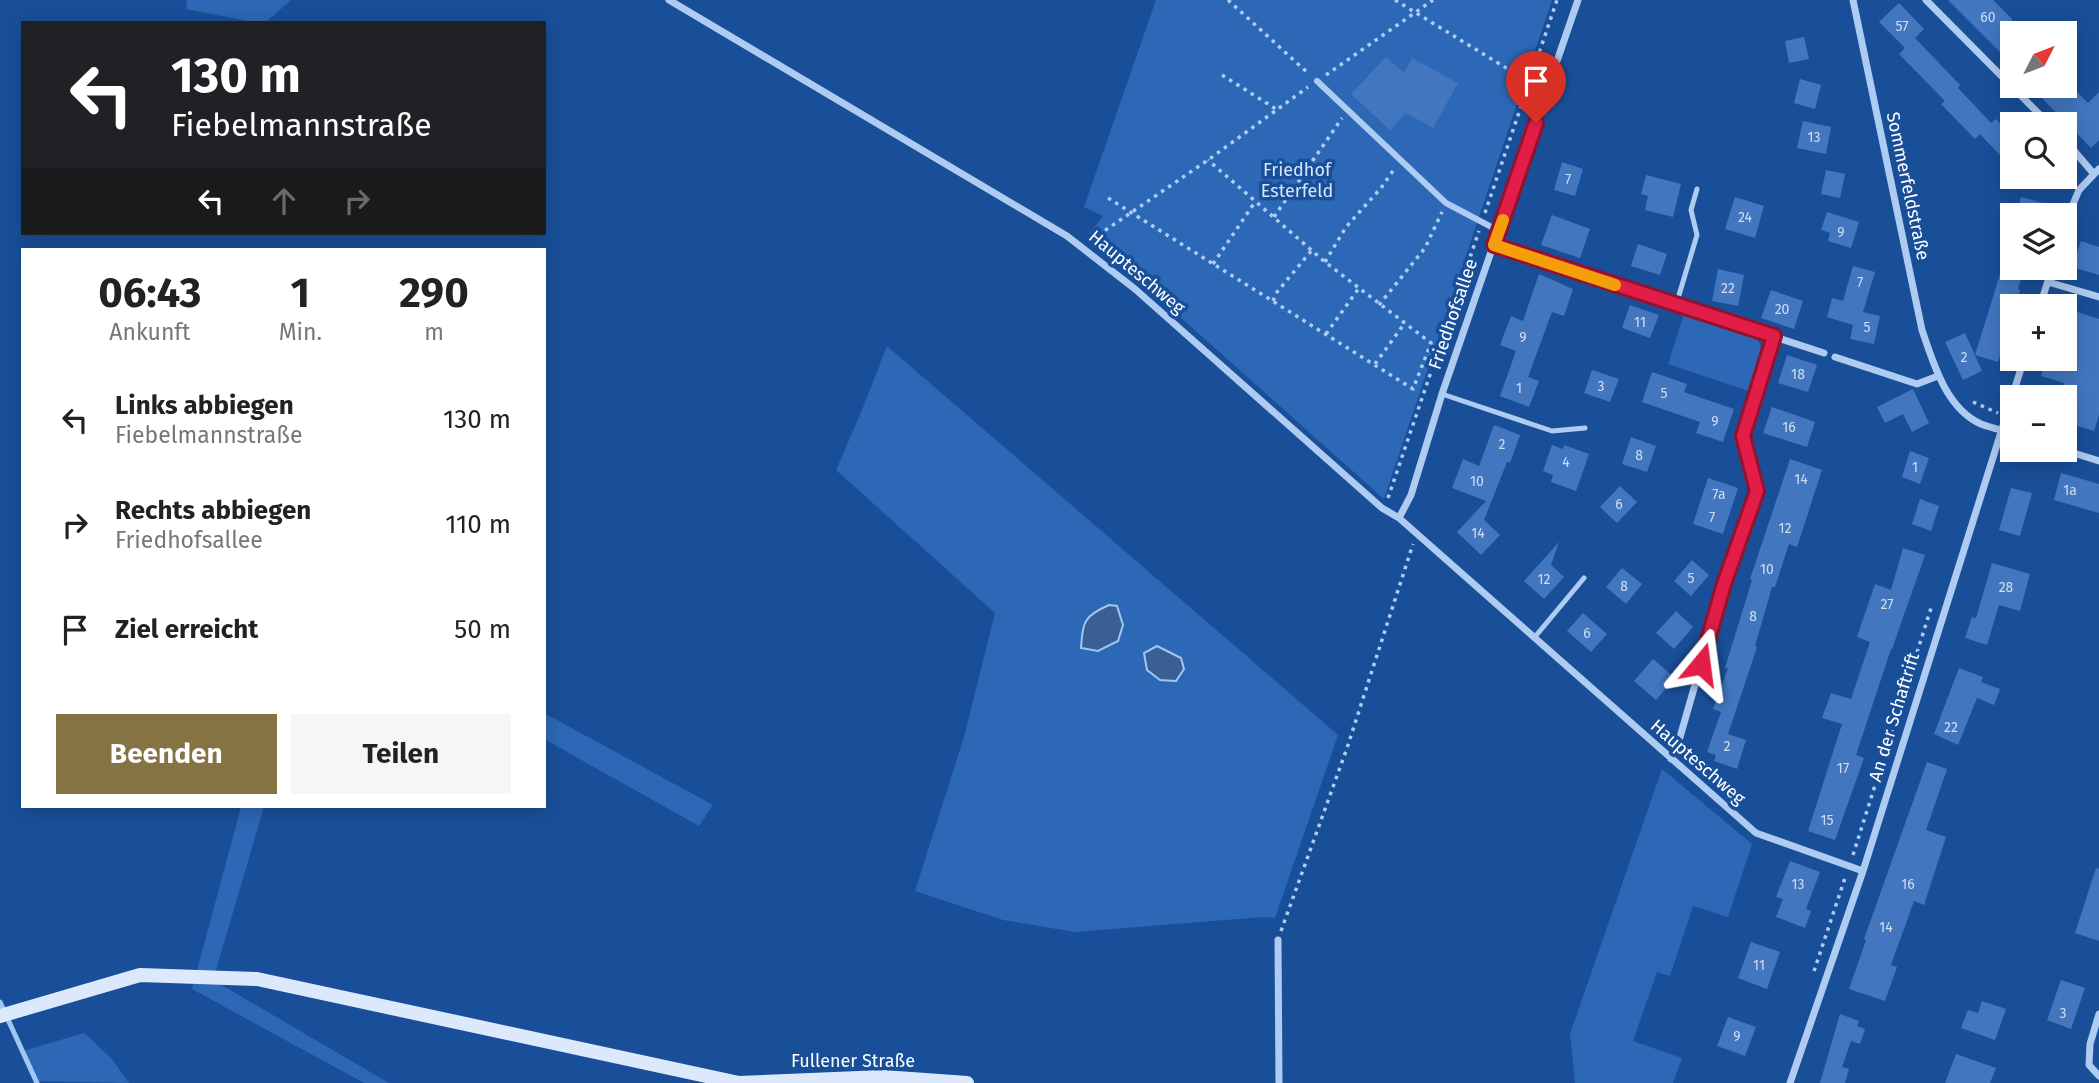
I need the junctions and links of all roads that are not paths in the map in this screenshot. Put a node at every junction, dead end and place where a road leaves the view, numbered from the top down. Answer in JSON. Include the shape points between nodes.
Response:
{"nodes":[{"id":1,"x":669,"y":0,"type":"edge"},
{"id":2,"x":1578,"y":0,"type":"edge"},
{"id":3,"x":1853,"y":0,"type":"edge"},
{"id":4,"x":1926,"y":0,"type":"edge"},
{"id":5,"x":1317,"y":81,"type":"road end"},
{"id":6,"x":2037,"y":112,"type":"edge"},
{"id":7,"x":2077,"y":152,"type":"edge"},
{"id":8,"x":2096,"y":171,"type":"edge"},
{"id":9,"x":1697,"y":189,"type":"dead end"},
{"id":10,"x":2073,"y":203,"type":"edge"},
{"id":11,"x":1499,"y":231,"type":"junction"},
{"id":12,"x":1494,"y":245,"type":"junction"},
{"id":13,"x":2048,"y":282,"type":"joint"},
{"id":14,"x":2044,"y":294,"type":"edge"},
{"id":15,"x":2099,"y":297,"type":"edge"},
{"id":16,"x":1676,"y":305,"type":"junction"},
{"id":17,"x":1774,"y":336,"type":"junction"},
{"id":18,"x":1824,"y":353,"type":"dead end"},
{"id":19,"x":1835,"y":357,"type":"dead end"},
{"id":20,"x":1938,"y":376,"type":"junction"},
{"id":21,"x":1441,"y":394,"type":"junction"},
{"id":22,"x":1586,"y":428,"type":"dead end"},
{"id":23,"x":2000,"y":429,"type":"edge"},
{"id":24,"x":2000,"y":432,"type":"edge"},
{"id":25,"x":2077,"y":454,"type":"edge"},
{"id":26,"x":2099,"y":461,"type":"edge"},
{"id":27,"x":1399,"y":518,"type":"junction"},
{"id":28,"x":1584,"y":578,"type":"dead end"},
{"id":29,"x":1534,"y":638,"type":"junction"},
{"id":30,"x":1671,"y":759,"type":"junction"},
{"id":31,"x":1863,"y":871,"type":"junction"},
{"id":32,"x":1278,"y":940,"type":"road end"},
{"id":33,"x":2099,"y":1014,"type":"edge"},
{"id":34,"x":0,"y":1016,"type":"edge"},
{"id":35,"x":2099,"y":1076,"type":"edge"},
{"id":36,"x":739,"y":1083,"type":"edge"},
{"id":37,"x":967,"y":1083,"type":"edge"},
{"id":38,"x":1279,"y":1083,"type":"edge"},
{"id":39,"x":1790,"y":1083,"type":"edge"}],
"edges":[{"from":1,"to":27,"type":"street","name":"Haupteschweg","via":[[1084,248]]},
{"from":2,"to":11,"type":"street","name":"Friedhofsallee"},
{"from":3,"to":20,"type":"street","name":"Sommerfeldstraße","via":[[1922,330]]},
{"from":4,"to":6,"type":"street"},
{"from":5,"to":11,"type":"street","via":[[1446,204]]},
{"from":7,"to":8,"type":"street"},
{"from":8,"to":10,"type":"street"},
{"from":9,"to":16,"type":"lane","via":[[1691,210],[1697,235]]},
{"from":11,"to":12,"type":"street","name":"Friedhofsallee"},
{"from":12,"to":16,"type":"street"},
{"from":12,"to":21,"type":"street","name":"Friedhofsallee"},
{"from":13,"to":14,"type":"street"},
{"from":13,"to":15,"type":"street"},
{"from":16,"to":17,"type":"street"},
{"from":17,"to":18,"type":"street"},
{"from":17,"to":30,"type":"street","via":[[1743,436],[1757,491]]},
{"from":19,"to":20,"type":"street","via":[[1917,384]]},
{"from":20,"to":23,"type":"street","name":"Sommerfeldstraße","via":[[1958,405],[1978,423]]},
{"from":21,"to":22,"type":"lane","via":[[1552,431]]},
{"from":21,"to":27,"type":"street","name":"Friedhofsallee","via":[[1411,495]]},
{"from":24,"to":31,"type":"street","name":"An der Schaftrift"},
{"from":25,"to":26,"type":"street"},
{"from":27,"to":29,"type":"street","name":"Haupteschweg"},
{"from":28,"to":29,"type":"lane"},
{"from":29,"to":30,"type":"street","name":"Haupteschweg"},
{"from":30,"to":31,"type":"street","name":"Haupteschweg","via":[[1756,834]]},
{"from":31,"to":39,"type":"street","name":"An der Schaftrift"},
{"from":32,"to":38,"type":"street"},
{"from":33,"to":35,"type":"street","via":[[2089,1065]]},
{"from":34,"to":36,"type":"main road","name":"Fullener Straße","via":[[140,975],[257,979]]},
{"from":36,"to":37,"type":"main road","name":"Fullener Straße","via":[[883,1077]]}]}
